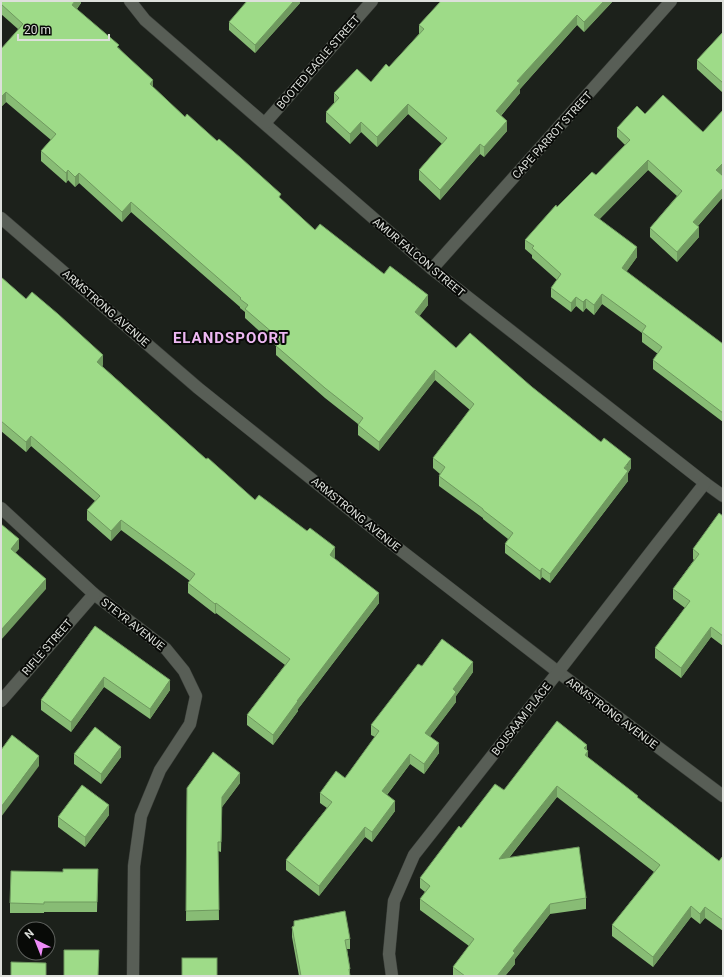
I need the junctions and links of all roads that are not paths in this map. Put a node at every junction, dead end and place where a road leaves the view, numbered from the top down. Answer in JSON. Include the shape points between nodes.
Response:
{"nodes":[{"id":1,"x":130,"y":1,"type":"edge"},
{"id":2,"x":372,"y":1,"type":"edge"},
{"id":3,"x":671,"y":1,"type":"edge"},
{"id":4,"x":264,"y":123,"type":"junction"},
{"id":5,"x":1,"y":218,"type":"edge"},
{"id":6,"x":432,"y":269,"type":"junction"},
{"id":7,"x":705,"y":483,"type":"junction"},
{"id":8,"x":723,"y":496,"type":"edge"},
{"id":9,"x":1,"y":508,"type":"edge"},
{"id":10,"x":94,"y":594,"type":"junction"},
{"id":11,"x":558,"y":672,"type":"junction"},
{"id":12,"x":1,"y":701,"type":"edge"},
{"id":13,"x":723,"y":796,"type":"edge"},
{"id":14,"x":133,"y":976,"type":"edge"},
{"id":15,"x":392,"y":976,"type":"edge"}],
"edges":[{"from":1,"to":4,"type":"street","name":"AMUR FALCON STREET","via":[[145,20]]},
{"from":2,"to":4,"type":"street","name":"BOOTED EAGLE STREET"},
{"from":3,"to":6,"type":"street","name":"CAPE PARROT STREET"},
{"from":4,"to":6,"type":"street","name":"AMUR FALCON STREET"},
{"from":5,"to":11,"type":"street","name":"ARMSTRONG AVENUE","via":[[198,388]]},
{"from":6,"to":7,"type":"street","name":"AMUR FALCON STREET"},
{"from":7,"to":8,"type":"street","name":"AMUR FALCON STREET"},
{"from":7,"to":11,"type":"street","name":"BOUSAAM PLACE"},
{"from":9,"to":10,"type":"street","name":"STEYR AVENUE"},
{"from":10,"to":12,"type":"street","name":"RIFLE STREET"},
{"from":10,"to":14,"type":"street","name":"STEYR AVENUE","via":[[166,649],[184,671],[196,696],[190,724],[160,770],[142,816],[134,866]]},
{"from":11,"to":13,"type":"street","name":"ARMSTRONG AVENUE"},
{"from":11,"to":15,"type":"street","name":"BOUSAAM PLACE","via":[[414,855],[394,901],[389,954]]}]}
